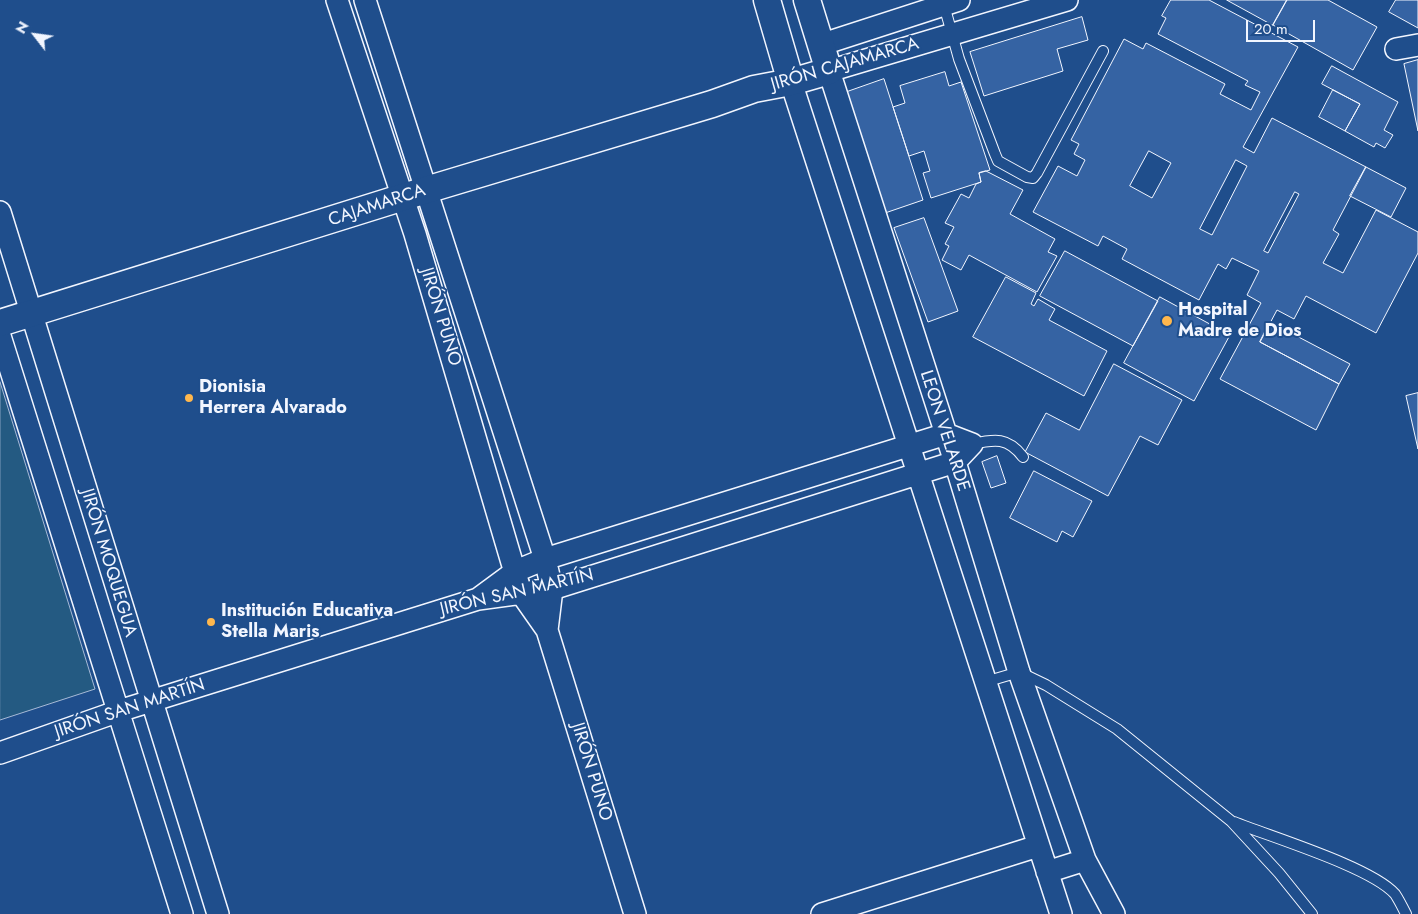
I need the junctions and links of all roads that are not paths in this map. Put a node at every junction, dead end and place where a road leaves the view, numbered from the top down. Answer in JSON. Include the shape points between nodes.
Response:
{"nodes":[{"id":1,"x":337,"y":0,"type":"edge"},
{"id":2,"x":365,"y":0,"type":"edge"},
{"id":3,"x":767,"y":0,"type":"edge"},
{"id":4,"x":807,"y":0,"type":"edge"},
{"id":5,"x":1067,"y":0,"type":"edge"},
{"id":6,"x":952,"y":2,"type":"edge"},
{"id":7,"x":952,"y":34,"type":"junction"},
{"id":8,"x":820,"y":45,"type":"junction"},
{"id":9,"x":1418,"y":45,"type":"edge"},
{"id":10,"x":1396,"y":49,"type":"dead end"},
{"id":11,"x":1103,"y":51,"type":"dead end"},
{"id":12,"x":788,"y":71,"type":"junction"},
{"id":13,"x":829,"y":71,"type":"junction"},
{"id":14,"x":754,"y":89,"type":"joint"},
{"id":15,"x":415,"y":194,"type":"junction"},
{"id":16,"x":0,"y":212,"type":"edge"},
{"id":17,"x":32,"y":314,"type":"junction"},
{"id":18,"x":0,"y":324,"type":"edge"},
{"id":19,"x":0,"y":336,"type":"edge"},
{"id":20,"x":946,"y":434,"type":"junction"},
{"id":21,"x":972,"y":444,"type":"junction"},
{"id":22,"x":908,"y":445,"type":"junction"},
{"id":23,"x":1023,"y":456,"type":"dead end"},
{"id":24,"x":955,"y":462,"type":"junction"},
{"id":25,"x":917,"y":474,"type":"junction"},
{"id":26,"x":545,"y":559,"type":"junction"},
{"id":27,"x":516,"y":571,"type":"junction"},
{"id":28,"x":552,"y":588,"type":"junction"},
{"id":29,"x":521,"y":593,"type":"junction"},
{"id":30,"x":478,"y":599,"type":"junction"},
{"id":31,"x":547,"y":630,"type":"junction"},
{"id":32,"x":1019,"y":672,"type":"junction"},
{"id":33,"x":985,"y":682,"type":"junction"},
{"id":34,"x":151,"y":702,"type":"junction"},
{"id":35,"x":119,"y":711,"type":"junction"},
{"id":36,"x":0,"y":753,"type":"edge"},
{"id":37,"x":1231,"y":821,"type":"junction"},
{"id":38,"x":1038,"y":846,"type":"junction"},
{"id":39,"x":1085,"y":860,"type":"junction"},
{"id":40,"x":1047,"y":872,"type":"junction"},
{"id":41,"x":182,"y":914,"type":"edge"},
{"id":42,"x":218,"y":914,"type":"edge"},
{"id":43,"x":635,"y":914,"type":"edge"},
{"id":44,"x":822,"y":914,"type":"edge"},
{"id":45,"x":1061,"y":914,"type":"edge"},
{"id":46,"x":1114,"y":914,"type":"edge"},
{"id":47,"x":1312,"y":914,"type":"edge"},
{"id":48,"x":1406,"y":914,"type":"edge"}],
"edges":[{"from":1,"to":15,"type":"street","name":"JIRÓN PUNO"},
{"from":2,"to":15,"type":"street","name":"JIRÓN PUNO"},
{"from":3,"to":12,"type":"street"},
{"from":4,"to":8,"type":"street","name":"LEON VELARDE"},
{"from":5,"to":7,"type":"street","name":"JIRÓN CAJAMARCA"},
{"from":6,"to":7,"type":"lane"},
{"from":6,"to":8,"type":"street","name":"JIRÓN CAJAMARCA"},
{"from":7,"to":11,"type":"lane","via":[[998,161],[1033,178]]},
{"from":7,"to":13,"type":"street","name":"JIRÓN CAJAMARCA"},
{"from":8,"to":12,"type":"street","name":"JIRÓN CAJAMARCA"},
{"from":8,"to":13,"type":"street","name":"LEON VELARDE"},
{"from":9,"to":10,"type":"street"},
{"from":12,"to":13,"type":"street","name":"JIRÓN CAJAMARCA"},
{"from":12,"to":14,"type":"street","name":"JIRÓN CAJAMARCA"},
{"from":12,"to":22,"type":"street"},
{"from":13,"to":20,"type":"street","name":"LEON VELARDE"},
{"from":14,"to":15,"type":"street","name":"CAJAMARCA"},
{"from":15,"to":17,"type":"street","name":"CAJAMARCA"},
{"from":15,"to":26,"type":"street","name":"JIRÓN PUNO"},
{"from":15,"to":27,"type":"street","name":"JIRÓN PUNO"},
{"from":16,"to":17,"type":"street","name":"JIRÓN MOQUEGUA"},
{"from":17,"to":18,"type":"street","name":"CAJAMARCA"},
{"from":17,"to":34,"type":"street","name":"JIRÓN MOQUEGUA"},
{"from":19,"to":35,"type":"street","name":"JIRÓN MOQUEGUA"},
{"from":20,"to":21,"type":"street"},
{"from":20,"to":22,"type":"street"},
{"from":20,"to":24,"type":"street","name":"LEON VELARDE"},
{"from":21,"to":23,"type":"lane","via":[[996,440],[1006,442],[1015,446]]},
{"from":21,"to":24,"type":"street","name":"JIRÓN SAN MARTÍN"},
{"from":22,"to":25,"type":"street"},
{"from":22,"to":26,"type":"street"},
{"from":24,"to":25,"type":"street","name":"JIRÓN SAN MARTÍN"},
{"from":24,"to":32,"type":"street","name":"LEON VELARDE"},
{"from":25,"to":28,"type":"street","name":"JIRÓN SAN MARTÍN"},
{"from":25,"to":33,"type":"street"},
{"from":26,"to":27,"type":"street"},
{"from":26,"to":28,"type":"street","name":"JIRÓN PUNO"},
{"from":27,"to":29,"type":"street","name":"JIRÓN PUNO"},
{"from":27,"to":30,"type":"street"},
{"from":28,"to":29,"type":"street","name":"JIRÓN SAN MARTÍN"},
{"from":28,"to":31,"type":"street","name":"JIRÓN PUNO"},
{"from":29,"to":30,"type":"street","name":"JIRÓN SAN MARTÍN"},
{"from":29,"to":31,"type":"street","name":"JIRÓN PUNO"},
{"from":30,"to":34,"type":"street","name":"JIRÓN SAN MARTÍN"},
{"from":31,"to":43,"type":"street","name":"JIRÓN PUNO"},
{"from":32,"to":33,"type":"lane"},
{"from":32,"to":37,"type":"lane","via":[[1046,684],[1117,729]]},
{"from":32,"to":39,"type":"street","name":"LEON VELARDE"},
{"from":33,"to":38,"type":"street"},
{"from":34,"to":35,"type":"street","name":"JIRÓN SAN MARTÍN"},
{"from":34,"to":42,"type":"street","name":"JIRÓN MOQUEGUA"},
{"from":35,"to":36,"type":"street","name":"JIRÓN SAN MARTÍN"},
{"from":35,"to":41,"type":"street","name":"JIRÓN MOQUEGUA"},
{"from":37,"to":47,"type":"lane"},
{"from":37,"to":48,"type":"lane","via":[[1376,880],[1395,894]]},
{"from":38,"to":40,"type":"street"},
{"from":38,"to":44,"type":"street"},
{"from":39,"to":40,"type":"street"},
{"from":39,"to":46,"type":"street","name":"LEON VELARDE"},
{"from":40,"to":45,"type":"street"}]}
